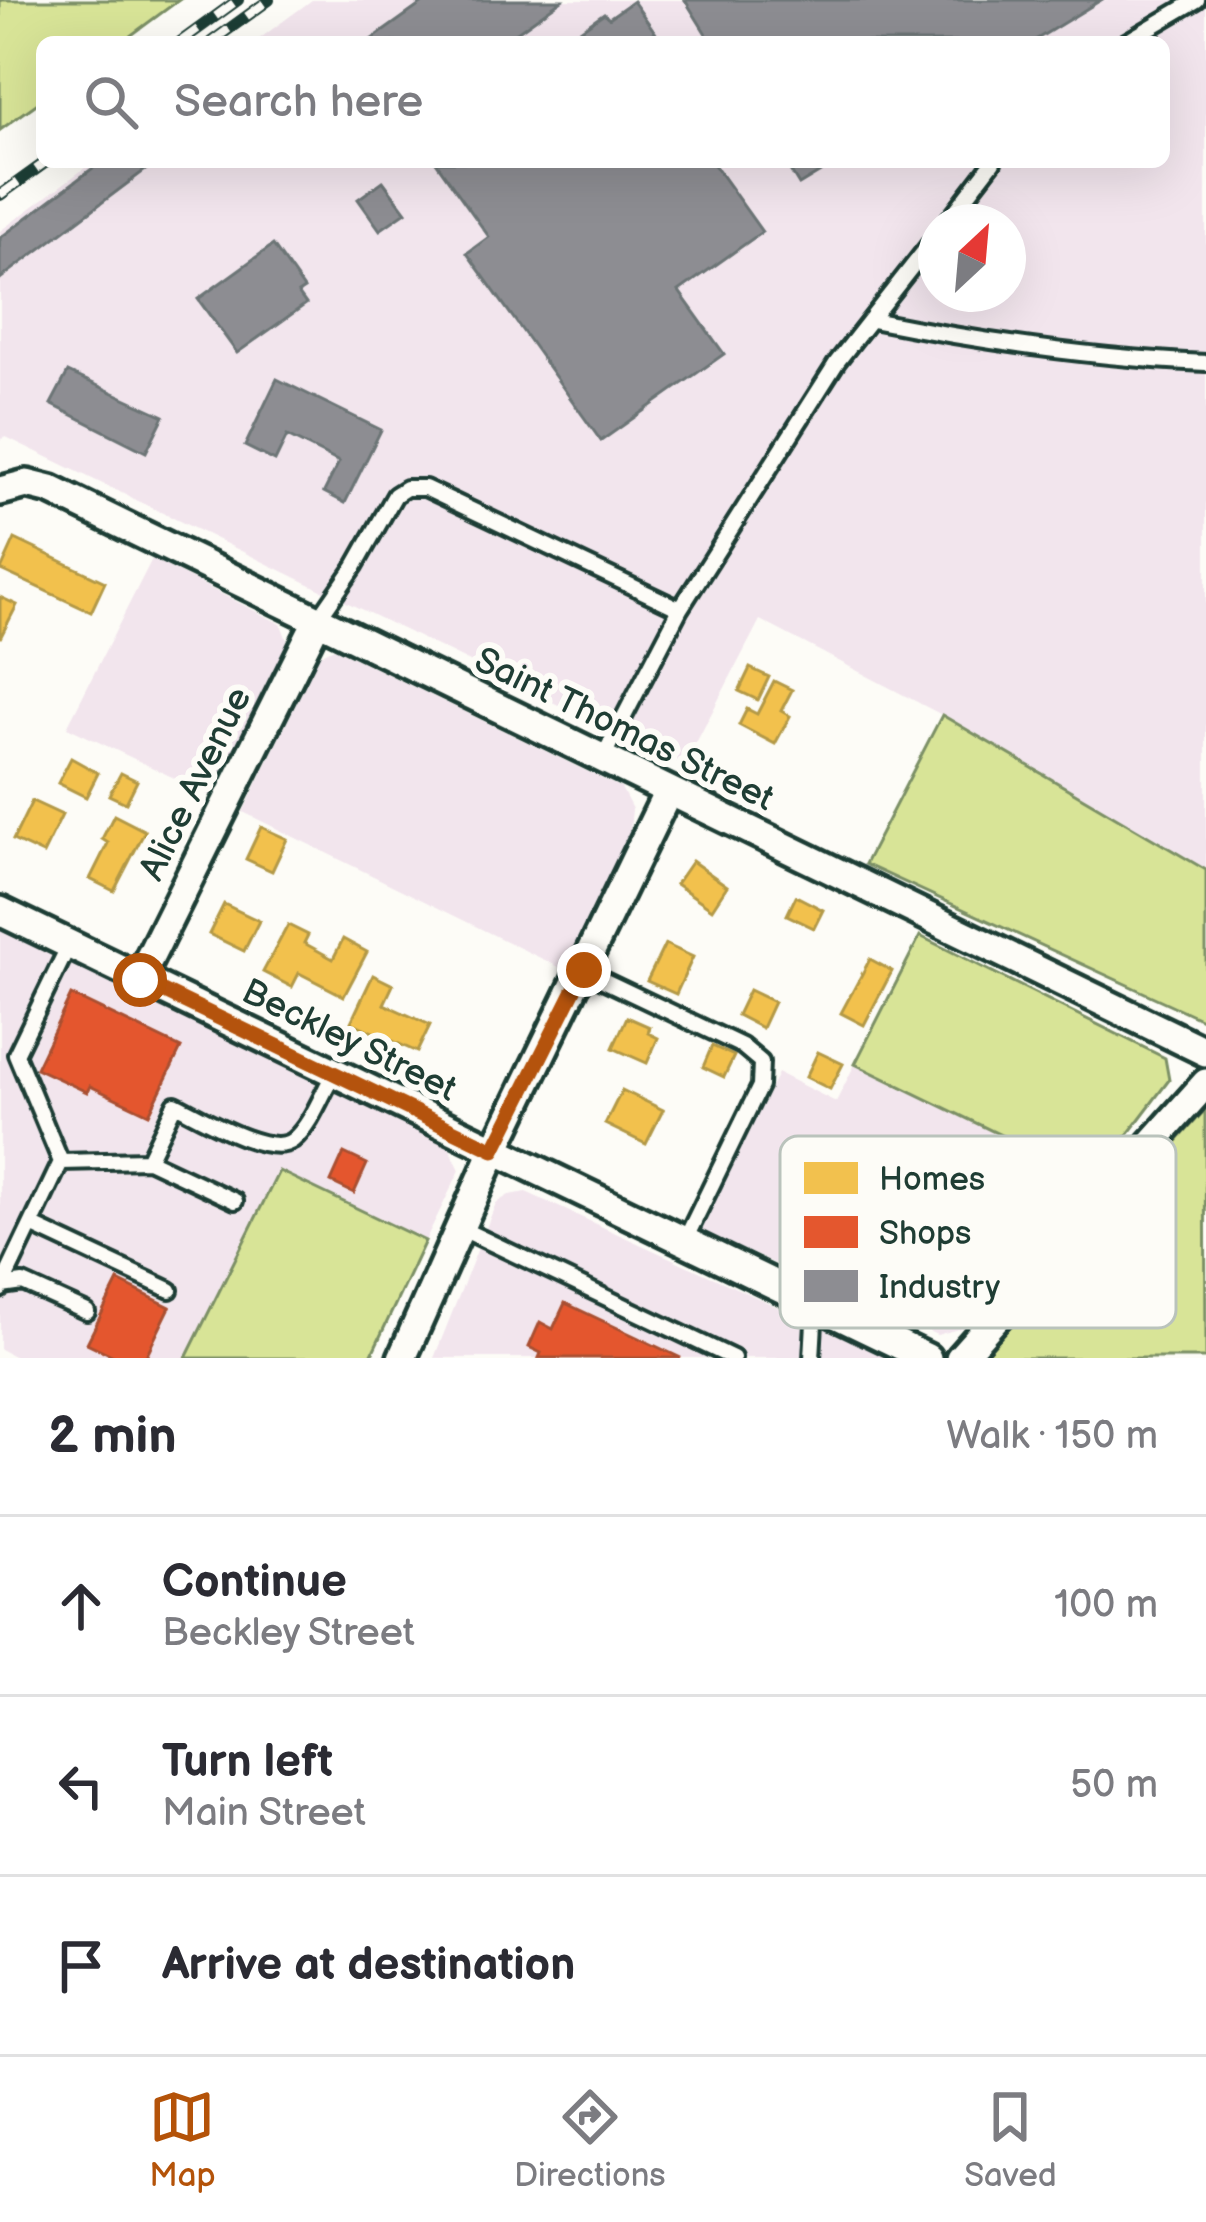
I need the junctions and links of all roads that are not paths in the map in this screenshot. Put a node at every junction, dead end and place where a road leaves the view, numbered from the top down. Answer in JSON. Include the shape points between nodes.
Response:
{"nodes":[{"id":1,"x":1198,"y":0,"type":"edge"},
{"id":2,"x":1136,"y":36,"type":"edge"},
{"id":3,"x":988,"y":168,"type":"edge"},
{"id":4,"x":961,"y":204,"type":"edge"},
{"id":5,"x":918,"y":260,"type":"edge"},
{"id":6,"x":872,"y":320,"type":"junction"},
{"id":7,"x":1206,"y":363,"type":"edge"},
{"id":8,"x":4,"y":489,"type":"edge"},
{"id":9,"x":680,"y":609,"type":"junction"},
{"id":10,"x":317,"y":621,"type":"junction"},
{"id":11,"x":602,"y":759,"type":"junction"},
{"id":12,"x":668,"y":792,"type":"junction"},
{"id":13,"x":0,"y":911,"type":"edge"},
{"id":14,"x":70,"y":945,"type":"junction"},
{"id":15,"x":584,"y":970,"type":"junction"},
{"id":16,"x":140,"y":980,"type":"junction"},
{"id":17,"x":1206,"y":1052,"type":"edge"},
{"id":18,"x":334,"y":1073,"type":"junction"},
{"id":19,"x":1206,"y":1083,"type":"edge"},
{"id":20,"x":1159,"y":1136,"type":"edge"},
{"id":21,"x":494,"y":1150,"type":"junction"},
{"id":22,"x":148,"y":1160,"type":"junction"},
{"id":23,"x":61,"y":1162,"type":"junction"},
{"id":24,"x":235,"y":1202,"type":"dead end"},
{"id":25,"x":31,"y":1225,"type":"junction"},
{"id":26,"x":460,"y":1228,"type":"junction"},
{"id":27,"x":684,"y":1242,"type":"junction"},
{"id":28,"x":1,"y":1288,"type":"edge"},
{"id":29,"x":780,"y":1288,"type":"edge"},
{"id":30,"x":170,"y":1290,"type":"dead end"},
{"id":31,"x":87,"y":1312,"type":"dead end"},
{"id":32,"x":814,"y":1328,"type":"edge"},
{"id":33,"x":864,"y":1328,"type":"edge"},
{"id":34,"x":987,"y":1328,"type":"edge"},
{"id":35,"x":401,"y":1358,"type":"edge"},
{"id":36,"x":733,"y":1358,"type":"edge"},
{"id":37,"x":812,"y":1358,"type":"edge"},
{"id":38,"x":927,"y":1358,"type":"edge"},
{"id":39,"x":960,"y":1358,"type":"edge"}],
"edges":[{"from":1,"to":2,"type":"lane"},
{"from":3,"to":4,"type":"lane"},
{"from":5,"to":6,"type":"lane"},
{"from":6,"to":7,"type":"lane","via":[[975,341]]},
{"from":6,"to":9,"type":"lane"},
{"from":8,"to":10,"type":"street","name":"Saint Thomas Street","via":[[51,490]]},
{"from":9,"to":10,"type":"lane","via":[[425,488],[406,488]]},
{"from":9,"to":11,"type":"lane"},
{"from":10,"to":11,"type":"street","name":"Saint Thomas Street"},
{"from":10,"to":16,"type":"street","name":"Alice Avenue"},
{"from":11,"to":12,"type":"street","name":"Saint Thomas Street"},
{"from":12,"to":15,"type":"street"},
{"from":12,"to":17,"type":"street","name":"Saint Thomas Street"},
{"from":13,"to":14,"type":"street","name":"Beckley Street"},
{"from":14,"to":16,"type":"street","name":"Beckley Street"},
{"from":14,"to":23,"type":"lane","via":[[16,1054]]},
{"from":15,"to":21,"type":"street"},
{"from":15,"to":27,"type":"lane","via":[[761,1062],[760,1086]]},
{"from":16,"to":18,"type":"street","name":"Beckley Street"},
{"from":18,"to":21,"type":"street","name":"Beckley Street"},
{"from":18,"to":22,"type":"lane","via":[[281,1147],[175,1104]]},
{"from":19,"to":20,"type":"street"},
{"from":21,"to":26,"type":"street"},
{"from":21,"to":27,"type":"street","name":"Beckley Street"},
{"from":22,"to":23,"type":"lane"},
{"from":22,"to":24,"type":"lane"},
{"from":23,"to":25,"type":"lane"},
{"from":25,"to":28,"type":"lane"},
{"from":25,"to":30,"type":"lane"},
{"from":26,"to":35,"type":"street"},
{"from":26,"to":36,"type":"lane"},
{"from":27,"to":29,"type":"street","name":"Beckley Street"},
{"from":28,"to":31,"type":"lane","via":[[23,1283]]},
{"from":32,"to":37,"type":"lane"},
{"from":33,"to":38,"type":"street","name":"Beckley Street"},
{"from":34,"to":39,"type":"street"}]}
